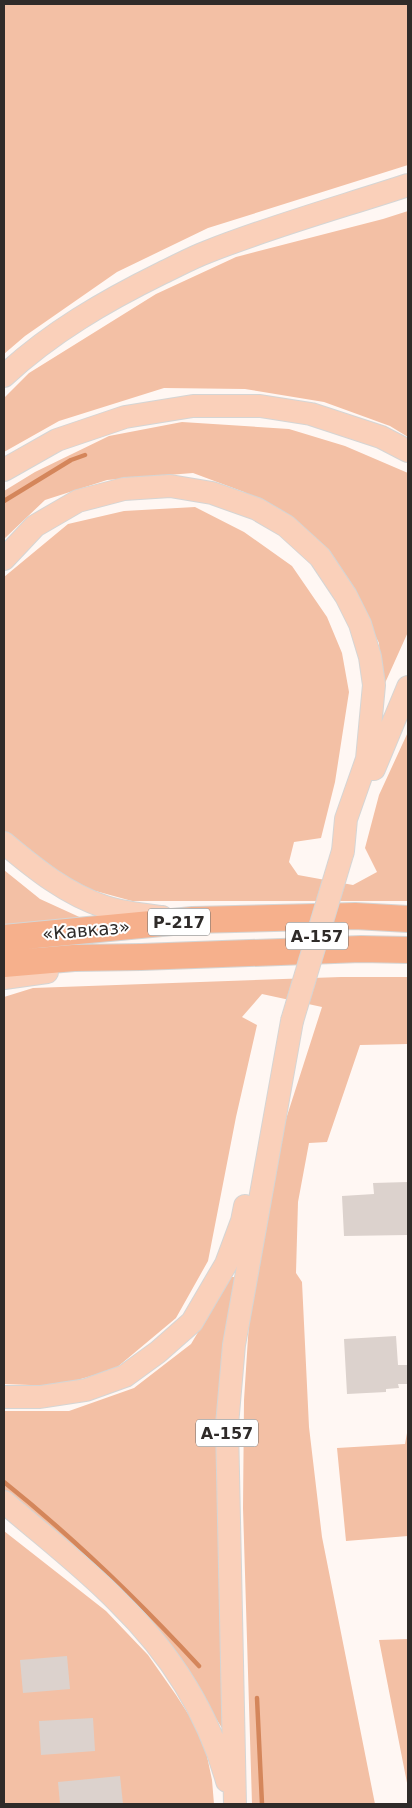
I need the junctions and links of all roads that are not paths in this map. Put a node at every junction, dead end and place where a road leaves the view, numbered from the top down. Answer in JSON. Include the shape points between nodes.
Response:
{"nodes":[{"id":1,"x":408,"y":186,"type":"edge"},
{"id":2,"x":4,"y":376,"type":"edge"},
{"id":3,"x":408,"y":451,"type":"edge"},
{"id":4,"x":4,"y":470,"type":"edge"},
{"id":5,"x":4,"y":559,"type":"edge"},
{"id":6,"x":408,"y":687,"type":"edge"},
{"id":7,"x":4,"y":843,"type":"edge"},
{"id":8,"x":343,"y":851,"type":"junction"},
{"id":9,"x":408,"y":919,"type":"edge"},
{"id":10,"x":193,"y":920,"type":"junction"},
{"id":11,"x":4,"y":938,"type":"edge"},
{"id":12,"x":408,"y":950,"type":"edge"},
{"id":13,"x":141,"y":957,"type":"junction"},
{"id":14,"x":4,"y":964,"type":"edge"},
{"id":15,"x":4,"y":978,"type":"edge"},
{"id":16,"x":282,"y":1065,"type":"junction"},
{"id":17,"x":4,"y":1397,"type":"edge"},
{"id":18,"x":4,"y":1502,"type":"edge"},
{"id":19,"x":235,"y":1804,"type":"edge"}],
"edges":[{"from":1,"to":2,"type":"main road","via":[[205,253],[74,321]]},
{"from":3,"to":4,"type":"main road","via":[[381,437],[311,414],[260,406],[193,406],[125,417],[57,440]]},
{"from":5,"to":8,"type":"main road","via":[[36,526],[78,501],[124,489],[170,486],[212,493],[257,509],[286,526],[320,556],[346,596],[360,624],[370,657],[374,685],[367,759],[346,819]]},
{"from":6,"to":8,"type":"main road","number":"А-157"},
{"from":7,"to":10,"type":"main road","via":[[36,870],[73,894],[106,908]]},
{"from":8,"to":16,"type":"main road","number":"А-157","bridge":true},
{"from":9,"to":10,"type":"highway","name":"«Кавказ»","number":"Р-217","via":[[355,916]]},
{"from":10,"to":11,"type":"highway","name":"«Кавказ»","number":"Р-217"},
{"from":12,"to":13,"type":"highway","number":"Р-217"},
{"from":13,"to":14,"type":"highway","name":"«Кавказ»","number":"Р-217"},
{"from":13,"to":15,"type":"main road"},
{"from":16,"to":17,"type":"main road","via":[[266,1100],[242,1221],[226,1264],[192,1322],[125,1376],[86,1390],[40,1397]]},
{"from":16,"to":19,"type":"main road","number":"А-157","via":[[234,1345],[227,1425]]},
{"from":18,"to":19,"type":"main road","via":[[81,1567],[147,1632],[184,1682],[204,1717],[220,1754]]}]}
